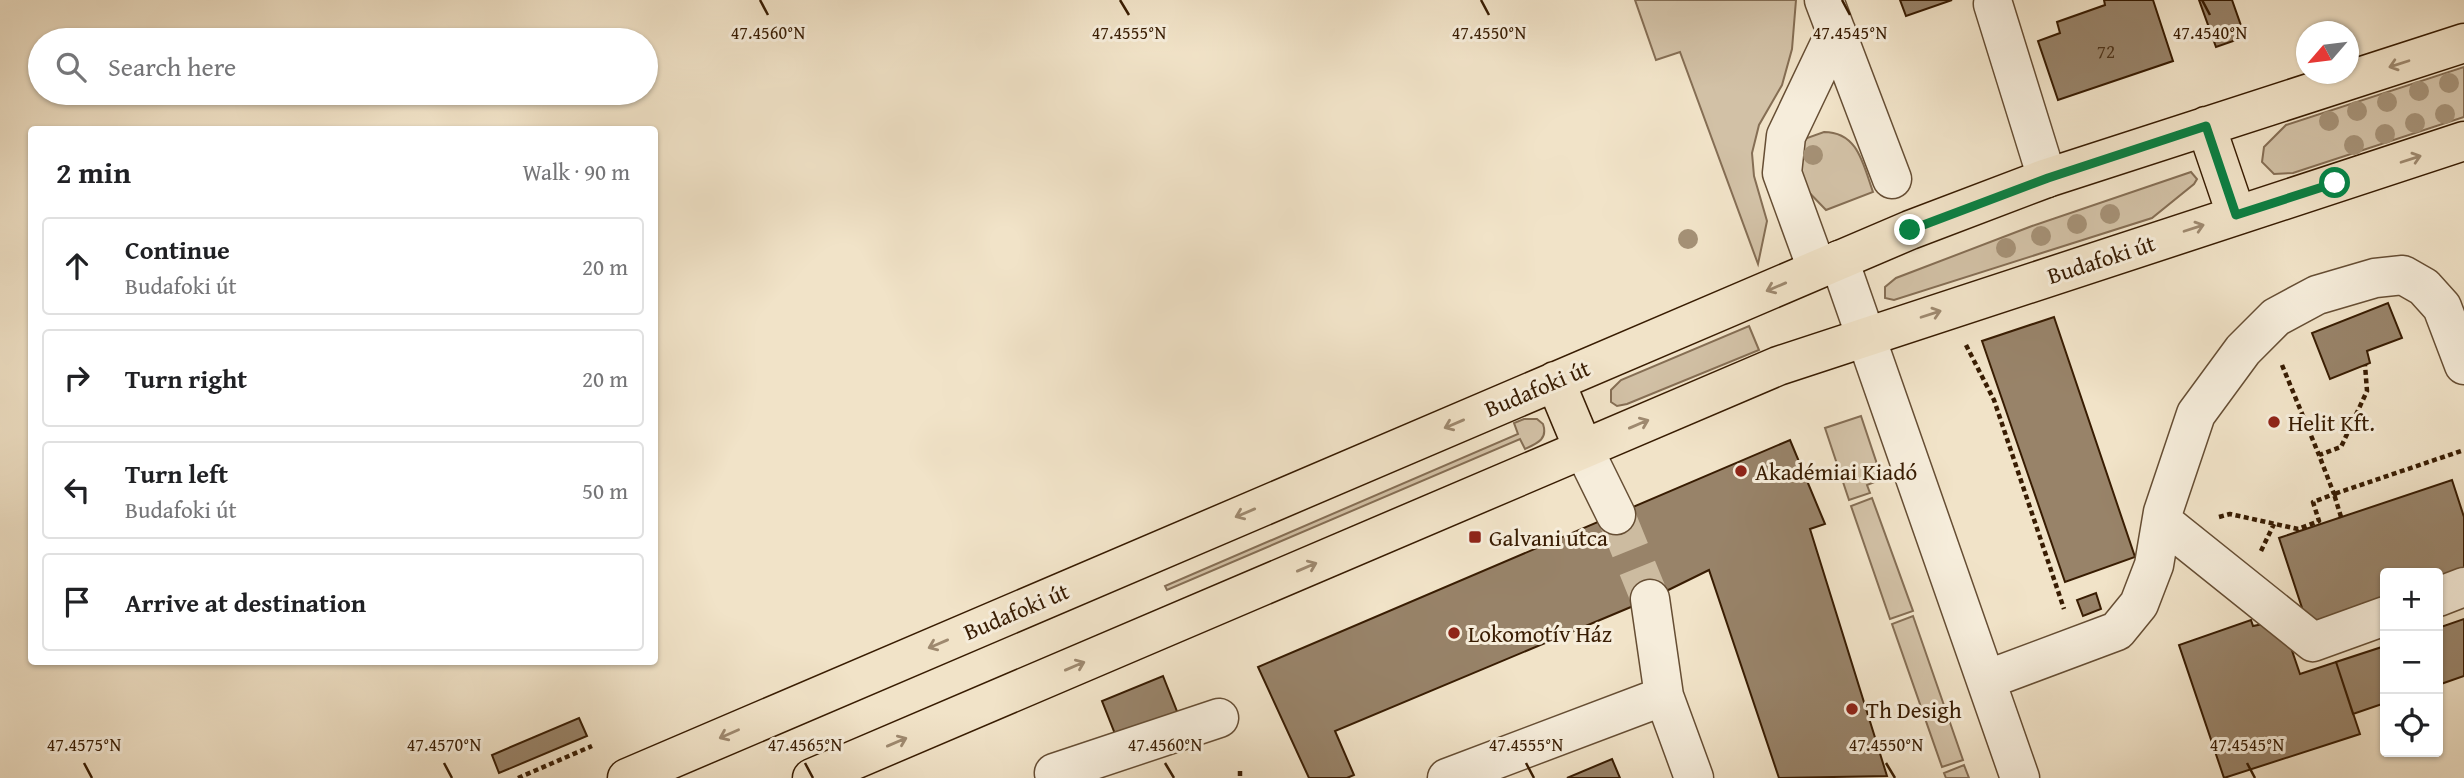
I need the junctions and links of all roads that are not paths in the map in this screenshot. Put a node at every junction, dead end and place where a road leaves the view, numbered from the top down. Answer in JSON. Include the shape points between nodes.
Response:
{"nodes":[{"id":1,"x":1993,"y":4,"type":"dead end"},
{"id":2,"x":1830,"y":15,"type":"edge"},
{"id":3,"x":2464,"y":43,"type":"edge"},
{"id":4,"x":1858,"y":89,"type":"junction"},
{"id":5,"x":1800,"y":107,"type":"junction"},
{"id":6,"x":2206,"y":126,"type":"junction"},
{"id":7,"x":2464,"y":141,"type":"edge"},
{"id":8,"x":2048,"y":178,"type":"junction"},
{"id":9,"x":1892,"y":179,"type":"dead end"},
{"id":10,"x":2236,"y":215,"type":"junction"},
{"id":11,"x":1828,"y":265,"type":"junction"},
{"id":12,"x":1866,"y":336,"type":"junction"},
{"id":13,"x":2463,"y":365,"type":"edge"},
{"id":14,"x":1555,"y":381,"type":"junction"},
{"id":15,"x":1583,"y":448,"type":"junction"},
{"id":16,"x":1616,"y":515,"type":"tunnel mouth"},
{"id":17,"x":2166,"y":524,"type":"junction"},
{"id":18,"x":2464,"y":587,"type":"edge"},
{"id":19,"x":2443,"y":595,"type":"edge"},
{"id":20,"x":1650,"y":599,"type":"tunnel mouth"},
{"id":21,"x":2380,"y":618,"type":"edge"},
{"id":22,"x":1986,"y":680,"type":"junction"},
{"id":23,"x":1664,"y":696,"type":"junction"},
{"id":24,"x":1219,"y":718,"type":"dead end"},
{"id":25,"x":1054,"y":773,"type":"dead end"},
{"id":26,"x":1469,"y":774,"type":"edge"},
{"id":27,"x":630,"y":777,"type":"edge"},
{"id":28,"x":812,"y":778,"type":"edge"},
{"id":29,"x":1694,"y":778,"type":"edge"},
{"id":30,"x":2020,"y":778,"type":"edge"}],
"edges":[{"from":1,"to":8,"type":"street"},
{"from":2,"to":4,"type":"street"},
{"from":2,"to":5,"type":"street"},
{"from":3,"to":6,"type":"main road","name":"Budafoki út","one_way":true},
{"from":4,"to":5,"type":"street","via":[[1822,96]]},
{"from":4,"to":9,"type":"street"},
{"from":5,"to":11,"type":"street","via":[[1786,136],[1782,173]]},
{"from":6,"to":8,"type":"main road","name":"Budafoki út"},
{"from":6,"to":10,"type":"main road"},
{"from":10,"to":7,"type":"main road","name":"Budafoki út","one_way":true},
{"from":8,"to":11,"type":"main road","name":"Budafoki út"},
{"from":12,"to":10,"type":"main road","name":"Budafoki út","one_way":true},
{"from":11,"to":12,"type":"street"},
{"from":11,"to":14,"type":"main road","name":"Budafoki út","one_way":true},
{"from":15,"to":12,"type":"main road","name":"Budafoki út","one_way":true,"via":[[1778,366]]},
{"from":12,"to":22,"type":"street"},
{"from":13,"to":17,"type":"street","via":[[2442,307],[2424,287],[2403,275],[2317,295],[2276,317],[2243,350],[2196,414]]},
{"from":14,"to":15,"type":"main road"},
{"from":14,"to":27,"type":"main road","name":"Budafoki út","one_way":true},
{"from":15,"to":16,"type":"street"},
{"from":28,"to":15,"type":"main road","name":"Budafoki út","one_way":true},
{"from":17,"to":21,"type":"street","via":[[2313,642]]},
{"from":17,"to":22,"type":"street","via":[[2139,604],[2117,631]]},
{"from":18,"to":19,"type":"street"},
{"from":20,"to":23,"type":"street"},
{"from":22,"to":30,"type":"street"},
{"from":23,"to":26,"type":"street"},
{"from":23,"to":29,"type":"street"},
{"from":24,"to":25,"type":"street"}]}
